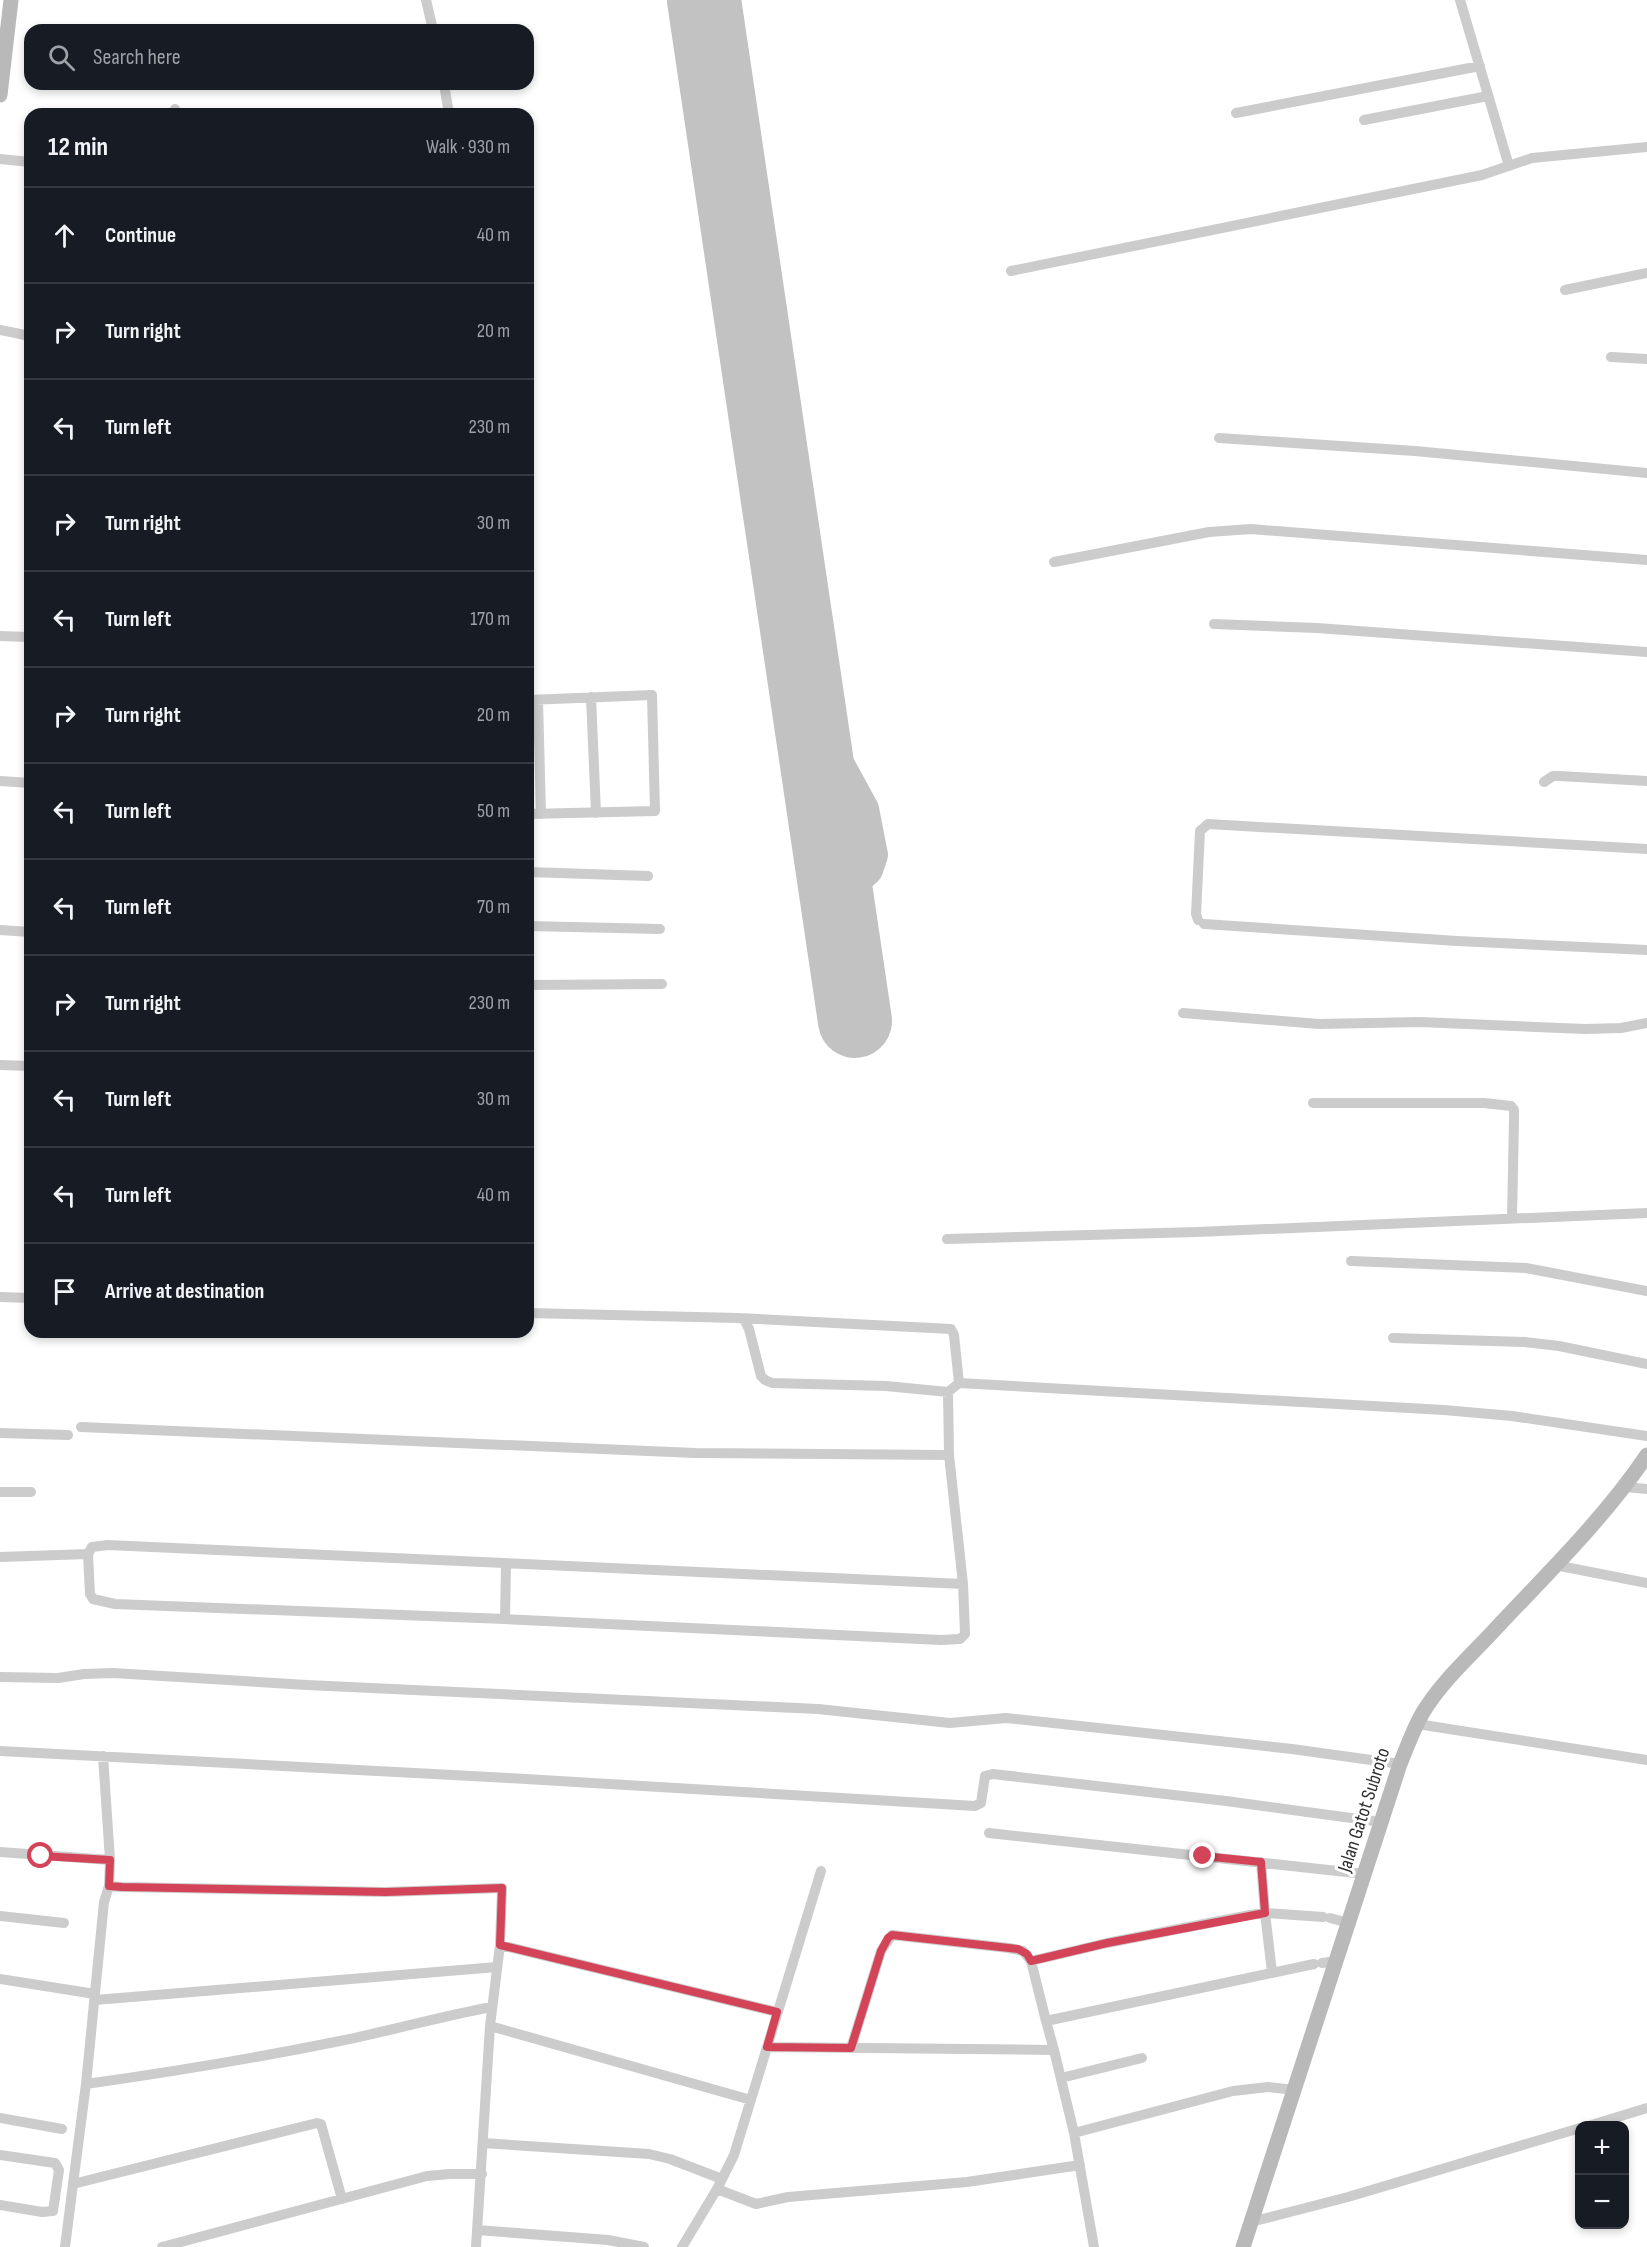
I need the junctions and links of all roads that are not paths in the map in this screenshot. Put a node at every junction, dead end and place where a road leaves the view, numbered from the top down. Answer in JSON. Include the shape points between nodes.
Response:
{"nodes":[{"id":1,"x":11,"y":0,"type":"edge"},
{"id":2,"x":426,"y":0,"type":"edge"},
{"id":3,"x":1460,"y":0,"type":"edge"},
{"id":4,"x":432,"y":24,"type":"edge"},
{"id":5,"x":1480,"y":66,"type":"junction"},
{"id":6,"x":445,"y":90,"type":"edge"},
{"id":7,"x":0,"y":94,"type":"edge"},
{"id":8,"x":1488,"y":96,"type":"junction"},
{"id":9,"x":448,"y":108,"type":"edge"},
{"id":10,"x":1236,"y":113,"type":"dead end"},
{"id":11,"x":1364,"y":120,"type":"dead end"},
{"id":12,"x":1647,"y":147,"type":"edge"},
{"id":13,"x":0,"y":159,"type":"edge"},
{"id":14,"x":24,"y":161,"type":"edge"},
{"id":15,"x":1509,"y":166,"type":"junction"},
{"id":16,"x":1011,"y":271,"type":"dead end"},
{"id":17,"x":1647,"y":273,"type":"edge"},
{"id":18,"x":1565,"y":290,"type":"dead end"},
{"id":19,"x":0,"y":330,"type":"edge"},
{"id":20,"x":24,"y":335,"type":"edge"},
{"id":21,"x":1611,"y":357,"type":"dead end"},
{"id":22,"x":1647,"y":359,"type":"edge"},
{"id":23,"x":1219,"y":438,"type":"dead end"},
{"id":24,"x":1647,"y":473,"type":"edge"},
{"id":25,"x":1647,"y":560,"type":"edge"},
{"id":26,"x":1054,"y":562,"type":"dead end"},
{"id":27,"x":1214,"y":624,"type":"dead end"},
{"id":28,"x":0,"y":636,"type":"edge"},
{"id":29,"x":24,"y":637,"type":"edge"},
{"id":30,"x":1647,"y":652,"type":"edge"},
{"id":31,"x":591,"y":697,"type":"junction"},
{"id":32,"x":534,"y":700,"type":"edge"},
{"id":33,"x":534,"y":714,"type":"edge"},
{"id":34,"x":0,"y":781,"type":"edge"},
{"id":35,"x":1647,"y":781,"type":"edge"},
{"id":36,"x":1544,"y":782,"type":"dead end"},
{"id":37,"x":24,"y":783,"type":"edge"},
{"id":38,"x":596,"y":813,"type":"junction"},
{"id":39,"x":534,"y":814,"type":"edge"},
{"id":40,"x":541,"y":814,"type":"junction"},
{"id":41,"x":1647,"y":849,"type":"edge"},
{"id":42,"x":534,"y":872,"type":"edge"},
{"id":43,"x":648,"y":876,"type":"dead end"},
{"id":44,"x":534,"y":926,"type":"edge"},
{"id":45,"x":660,"y":929,"type":"dead end"},
{"id":46,"x":0,"y":930,"type":"edge"},
{"id":47,"x":24,"y":932,"type":"edge"},
{"id":48,"x":1647,"y":950,"type":"edge"},
{"id":49,"x":662,"y":984,"type":"dead end"},
{"id":50,"x":534,"y":985,"type":"edge"},
{"id":51,"x":1183,"y":1013,"type":"dead end"},
{"id":52,"x":1647,"y":1023,"type":"edge"},
{"id":53,"x":0,"y":1065,"type":"edge"},
{"id":54,"x":24,"y":1066,"type":"edge"},
{"id":55,"x":1313,"y":1103,"type":"dead end"},
{"id":56,"x":1647,"y":1213,"type":"edge"},
{"id":57,"x":1512,"y":1218,"type":"junction"},
{"id":58,"x":947,"y":1239,"type":"dead end"},
{"id":59,"x":1351,"y":1262,"type":"dead end"},
{"id":60,"x":1647,"y":1292,"type":"edge"},
{"id":61,"x":0,"y":1297,"type":"edge"},
{"id":62,"x":24,"y":1298,"type":"edge"},
{"id":63,"x":534,"y":1313,"type":"edge"},
{"id":64,"x":738,"y":1318,"type":"junction"},
{"id":65,"x":1393,"y":1338,"type":"dead end"},
{"id":66,"x":1647,"y":1364,"type":"edge"},
{"id":67,"x":959,"y":1383,"type":"junction"},
{"id":68,"x":948,"y":1392,"type":"junction"},
{"id":69,"x":81,"y":1427,"type":"dead end"},
{"id":70,"x":0,"y":1433,"type":"edge"},
{"id":71,"x":68,"y":1435,"type":"dead end"},
{"id":72,"x":1647,"y":1436,"type":"edge"},
{"id":73,"x":949,"y":1455,"type":"junction"},
{"id":74,"x":1647,"y":1455,"type":"edge"},
{"id":75,"x":1625,"y":1486,"type":"junction"},
{"id":76,"x":1647,"y":1489,"type":"edge"},
{"id":77,"x":0,"y":1492,"type":"edge"},
{"id":78,"x":31,"y":1492,"type":"dead end"},
{"id":79,"x":88,"y":1554,"type":"junction"},
{"id":80,"x":0,"y":1557,"type":"edge"},
{"id":81,"x":506,"y":1564,"type":"junction"},
{"id":82,"x":1555,"y":1565,"type":"junction"},
{"id":83,"x":1647,"y":1583,"type":"edge"},
{"id":84,"x":963,"y":1584,"type":"junction"},
{"id":85,"x":505,"y":1619,"type":"junction"},
{"id":86,"x":0,"y":1677,"type":"edge"},
{"id":87,"x":1417,"y":1724,"type":"junction"},
{"id":88,"x":0,"y":1751,"type":"edge"},
{"id":89,"x":103,"y":1756,"type":"junction"},
{"id":90,"x":1647,"y":1760,"type":"edge"},
{"id":91,"x":1400,"y":1764,"type":"junction"},
{"id":92,"x":1381,"y":1822,"type":"junction"},
{"id":93,"x":989,"y":1833,"type":"dead end"},
{"id":94,"x":0,"y":1852,"type":"edge"},
{"id":95,"x":110,"y":1860,"type":"junction"},
{"id":96,"x":1261,"y":1862,"type":"junction"},
{"id":97,"x":821,"y":1871,"type":"dead end"},
{"id":98,"x":1365,"y":1874,"type":"junction"},
{"id":99,"x":109,"y":1886,"type":"junction"},
{"id":100,"x":1265,"y":1913,"type":"junction"},
{"id":101,"x":0,"y":1916,"type":"edge"},
{"id":102,"x":64,"y":1923,"type":"dead end"},
{"id":103,"x":1349,"y":1923,"type":"junction"},
{"id":104,"x":500,"y":1945,"type":"junction"},
{"id":105,"x":1031,"y":1961,"type":"junction"},
{"id":106,"x":1324,"y":1963,"type":"junction"},
{"id":107,"x":497,"y":1967,"type":"junction"},
{"id":108,"x":1272,"y":1972,"type":"junction"},
{"id":109,"x":0,"y":1979,"type":"edge"},
{"id":110,"x":95,"y":1997,"type":"junction"},
{"id":111,"x":492,"y":2007,"type":"junction"},
{"id":112,"x":777,"y":2012,"type":"junction"},
{"id":113,"x":1046,"y":2021,"type":"junction"},
{"id":114,"x":490,"y":2026,"type":"junction"},
{"id":115,"x":767,"y":2047,"type":"junction"},
{"id":116,"x":851,"y":2048,"type":"junction"},
{"id":117,"x":1054,"y":2050,"type":"junction"},
{"id":118,"x":1143,"y":2058,"type":"dead end"},
{"id":119,"x":1061,"y":2078,"type":"junction"},
{"id":120,"x":86,"y":2084,"type":"junction"},
{"id":121,"x":1295,"y":2090,"type":"junction"},
{"id":122,"x":751,"y":2100,"type":"junction"},
{"id":123,"x":1647,"y":2108,"type":"edge"},
{"id":124,"x":0,"y":2118,"type":"edge"},
{"id":125,"x":1604,"y":2121,"type":"edge"},
{"id":126,"x":62,"y":2129,"type":"dead end"},
{"id":127,"x":1575,"y":2129,"type":"edge"},
{"id":128,"x":1074,"y":2133,"type":"junction"},
{"id":129,"x":483,"y":2143,"type":"junction"},
{"id":130,"x":0,"y":2155,"type":"edge"},
{"id":131,"x":1080,"y":2165,"type":"junction"},
{"id":132,"x":482,"y":2174,"type":"junction"},
{"id":133,"x":72,"y":2184,"type":"junction"},
{"id":134,"x":719,"y":2184,"type":"junction"},
{"id":135,"x":342,"y":2199,"type":"junction"},
{"id":136,"x":0,"y":2205,"type":"edge"},
{"id":137,"x":1251,"y":2222,"type":"junction"},
{"id":138,"x":477,"y":2230,"type":"junction"},
{"id":139,"x":65,"y":2247,"type":"edge"},
{"id":140,"x":162,"y":2247,"type":"edge"},
{"id":141,"x":476,"y":2247,"type":"edge"},
{"id":142,"x":644,"y":2247,"type":"edge"},
{"id":143,"x":682,"y":2247,"type":"edge"},
{"id":144,"x":1094,"y":2247,"type":"edge"},
{"id":145,"x":1243,"y":2247,"type":"edge"}],
"edges":[{"from":1,"to":7,"type":"street"},
{"from":2,"to":4,"type":"street"},
{"from":3,"to":5,"type":"street"},
{"from":5,"to":8,"type":"street"},
{"from":5,"to":10,"type":"street"},
{"from":6,"to":9,"type":"street"},
{"from":8,"to":11,"type":"street"},
{"from":8,"to":15,"type":"street"},
{"from":12,"to":15,"type":"street","via":[[1532,158]]},
{"from":13,"to":14,"type":"street"},
{"from":15,"to":16,"type":"street","via":[[1482,175]]},
{"from":17,"to":18,"type":"street"},
{"from":19,"to":20,"type":"street"},
{"from":21,"to":22,"type":"street"},
{"from":23,"to":24,"type":"street","via":[[1415,451]]},
{"from":25,"to":26,"type":"street","via":[[1251,529],[1209,532]]},
{"from":27,"to":30,"type":"street"},
{"from":28,"to":29,"type":"street"},
{"from":31,"to":32,"type":"street"},
{"from":31,"to":38,"type":"street"},
{"from":31,"to":38,"type":"street","via":[[651,695],[655,812]]},
{"from":33,"to":40,"type":"street"},
{"from":34,"to":37,"type":"street"},
{"from":35,"to":36,"type":"street","via":[[1553,776]]},
{"from":38,"to":40,"type":"street"},
{"from":39,"to":40,"type":"street"},
{"from":41,"to":48,"type":"street","via":[[1208,824],[1200,831],[1196,914],[1201,922]]},
{"from":42,"to":43,"type":"street"},
{"from":44,"to":45,"type":"street"},
{"from":46,"to":47,"type":"street"},
{"from":49,"to":50,"type":"street"},
{"from":51,"to":52,"type":"street","via":[[1319,1024],[1420,1022],[1593,1029]]},
{"from":53,"to":54,"type":"street"},
{"from":55,"to":57,"type":"street","via":[[1511,1106]]},
{"from":56,"to":57,"type":"street"},
{"from":57,"to":58,"type":"street"},
{"from":59,"to":60,"type":"street","via":[[1526,1268]]},
{"from":61,"to":62,"type":"street"},
{"from":63,"to":64,"type":"street"},
{"from":64,"to":67,"type":"street","via":[[951,1329]]},
{"from":64,"to":68,"type":"street","via":[[744,1319],[749,1329],[761,1376],[772,1383]]},
{"from":65,"to":66,"type":"street","via":[[1524,1342]]},
{"from":67,"to":68,"type":"street"},
{"from":67,"to":72,"type":"street","via":[[1444,1410],[1524,1417]]},
{"from":68,"to":73,"type":"street"},
{"from":69,"to":73,"type":"street","via":[[695,1453]]},
{"from":70,"to":71,"type":"street"},
{"from":73,"to":84,"type":"street"},
{"from":74,"to":75,"type":"street","name":"Jalan Gatot Subroto"},
{"from":75,"to":76,"type":"street"},
{"from":75,"to":82,"type":"street","name":"Jalan Gatot Subroto"},
{"from":77,"to":78,"type":"street"},
{"from":79,"to":80,"type":"street"},
{"from":79,"to":81,"type":"street","via":[[93,1547],[108,1545]]},
{"from":79,"to":85,"type":"street","via":[[90,1594],[102,1602]]},
{"from":81,"to":84,"type":"street"},
{"from":81,"to":85,"type":"street"},
{"from":82,"to":83,"type":"street"},
{"from":82,"to":87,"type":"street","name":"Jalan Gatot Subroto","via":[[1456,1672]]},
{"from":84,"to":85,"type":"street","via":[[965,1634],[953,1640]]},
{"from":86,"to":91,"type":"street","via":[[58,1678],[113,1673],[818,1709],[950,1723],[1006,1718]]},
{"from":87,"to":90,"type":"street"},
{"from":87,"to":91,"type":"street","name":"Jalan Gatot Subroto"},
{"from":88,"to":89,"type":"street"},
{"from":89,"to":92,"type":"street","via":[[975,1806],[981,1803],[985,1776],[993,1773]]},
{"from":89,"to":95,"type":"street"},
{"from":91,"to":92,"type":"street","name":"Jalan Gatot Subroto"},
{"from":92,"to":98,"type":"street","name":"Jalan Gatot Subroto"},
{"from":93,"to":96,"type":"street"},
{"from":94,"to":95,"type":"street"},
{"from":95,"to":99,"type":"street"},
{"from":96,"to":98,"type":"street"},
{"from":96,"to":100,"type":"street"},
{"from":97,"to":112,"type":"street"},
{"from":98,"to":103,"type":"street","name":"Jalan Gatot Subroto"},
{"from":99,"to":104,"type":"street","via":[[363,1892],[502,1888]]},
{"from":99,"to":110,"type":"street"},
{"from":100,"to":103,"type":"street"},
{"from":100,"to":105,"type":"street"},
{"from":100,"to":108,"type":"street"},
{"from":101,"to":102,"type":"street"},
{"from":103,"to":106,"type":"street","name":"Jalan Gatot Subroto"},
{"from":104,"to":107,"type":"street"},
{"from":104,"to":112,"type":"street"},
{"from":105,"to":113,"type":"street"},
{"from":105,"to":116,"type":"street","via":[[1018,1949],[892,1935],[881,1951]]},
{"from":106,"to":108,"type":"street"},
{"from":106,"to":121,"type":"street","name":"Jalan Gatot Subroto"},
{"from":107,"to":110,"type":"street"},
{"from":107,"to":111,"type":"street"},
{"from":108,"to":113,"type":"street"},
{"from":109,"to":110,"type":"street"},
{"from":110,"to":120,"type":"street"},
{"from":111,"to":114,"type":"street"},
{"from":111,"to":120,"type":"street","via":[[342,2041]]},
{"from":112,"to":115,"type":"street"},
{"from":113,"to":117,"type":"street"},
{"from":114,"to":122,"type":"street"},
{"from":114,"to":129,"type":"street"},
{"from":115,"to":116,"type":"street"},
{"from":115,"to":122,"type":"street"},
{"from":116,"to":117,"type":"street"},
{"from":117,"to":119,"type":"street"},
{"from":118,"to":119,"type":"street"},
{"from":119,"to":128,"type":"street"},
{"from":120,"to":133,"type":"street"},
{"from":121,"to":128,"type":"street","via":[[1268,2086],[1233,2091]]},
{"from":121,"to":137,"type":"street","name":"Jalan Gatot Subroto"},
{"from":122,"to":134,"type":"street","via":[[734,2155]]},
{"from":123,"to":125,"type":"street"},
{"from":124,"to":126,"type":"street"},
{"from":127,"to":137,"type":"street"},
{"from":128,"to":131,"type":"street"},
{"from":129,"to":132,"type":"street"},
{"from":129,"to":134,"type":"street","via":[[649,2154],[670,2159]]},
{"from":130,"to":136,"type":"street","via":[[55,2163],[59,2170],[52,2211]]},
{"from":131,"to":134,"type":"street","via":[[1007,2177],[756,2204]]},
{"from":131,"to":144,"type":"street"},
{"from":132,"to":135,"type":"street","via":[[428,2176]]},
{"from":132,"to":138,"type":"street"},
{"from":133,"to":135,"type":"street","via":[[316,2123],[321,2124],[327,2138]]},
{"from":133,"to":139,"type":"street"},
{"from":134,"to":143,"type":"street"},
{"from":135,"to":140,"type":"street"},
{"from":137,"to":145,"type":"street","name":"Jalan Gatot Subroto"},
{"from":138,"to":141,"type":"street"},
{"from":138,"to":142,"type":"street","via":[[608,2240]]}]}
